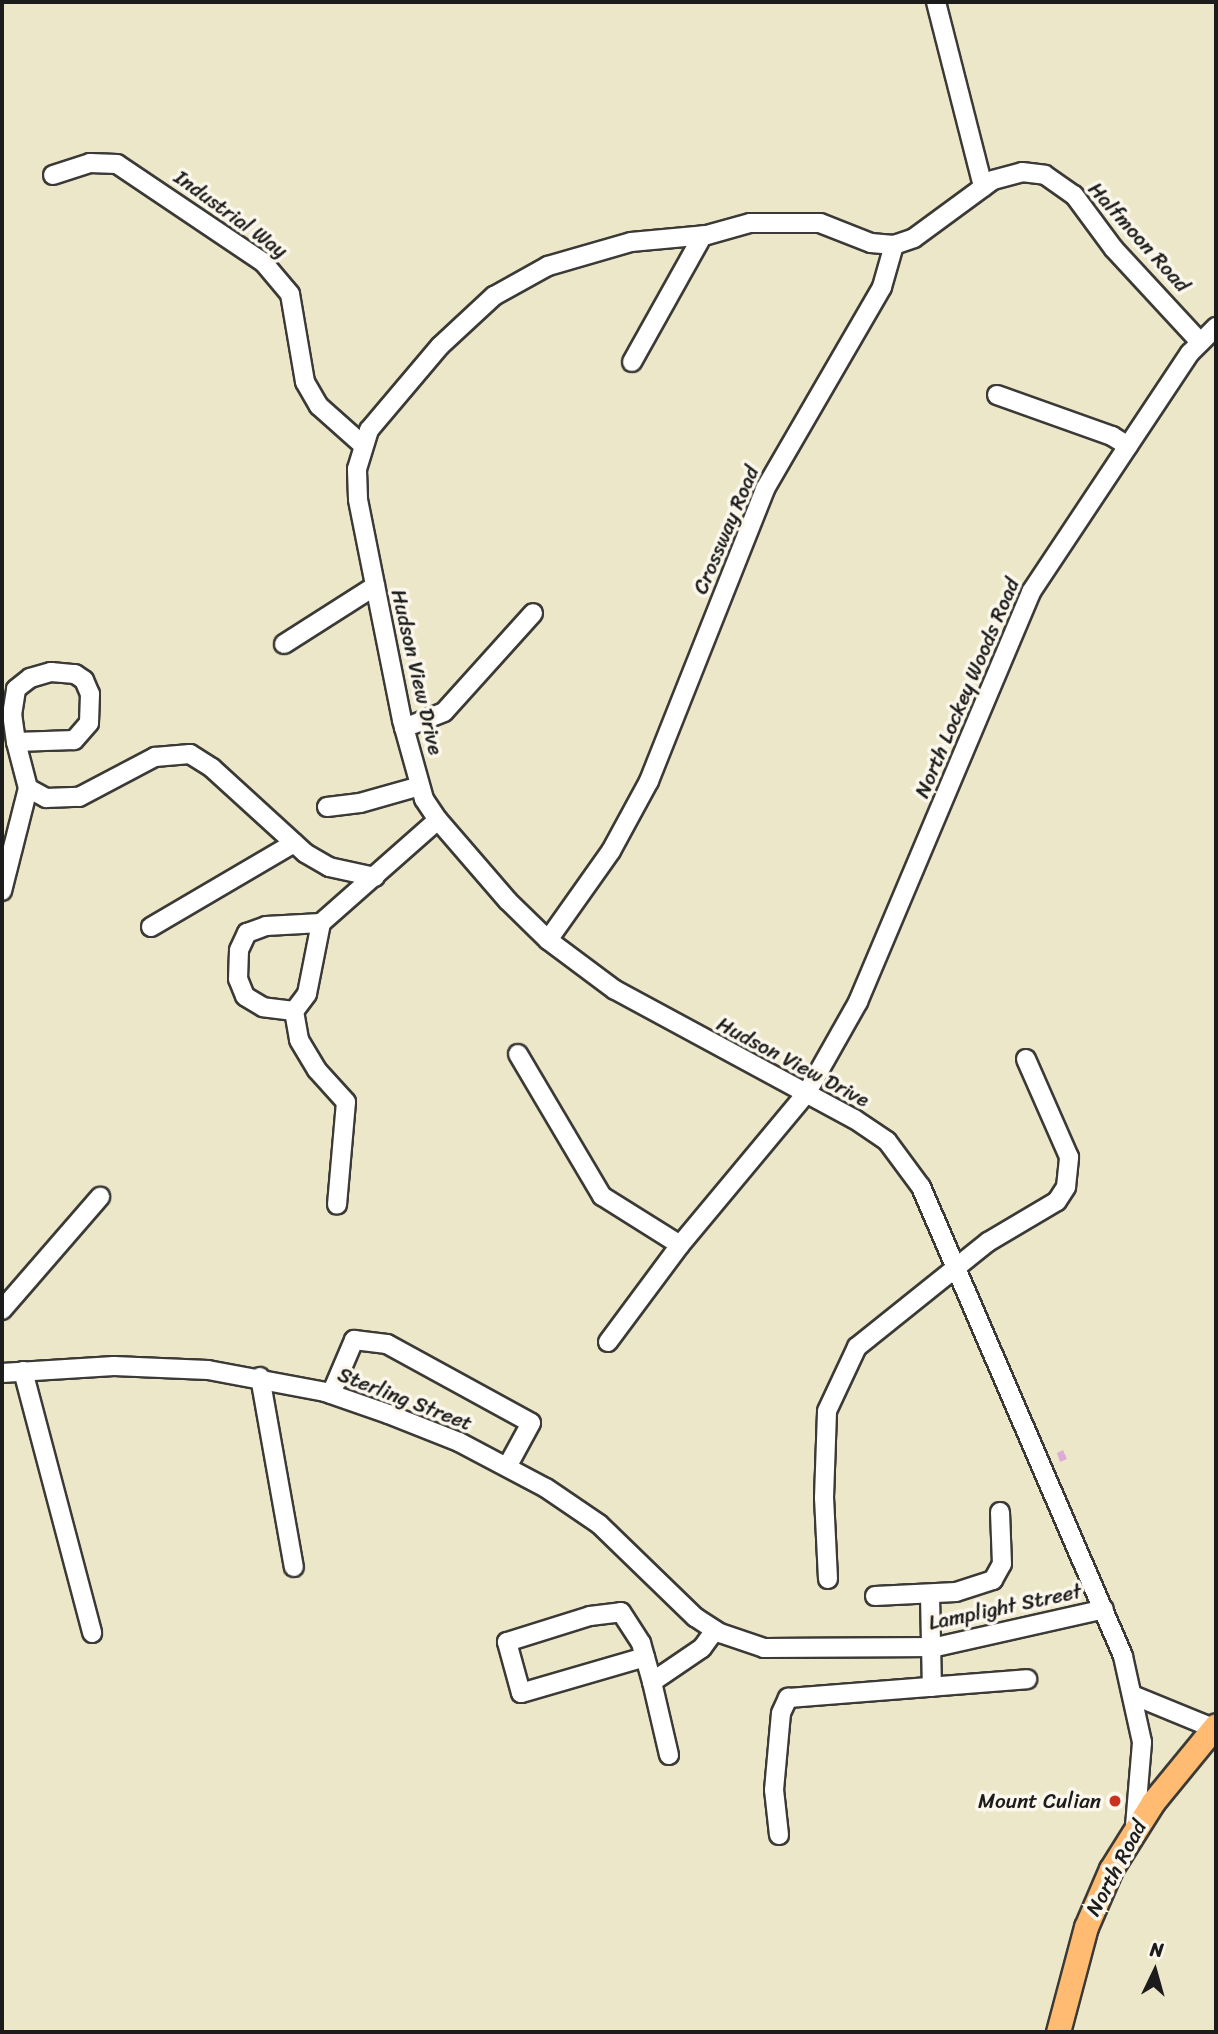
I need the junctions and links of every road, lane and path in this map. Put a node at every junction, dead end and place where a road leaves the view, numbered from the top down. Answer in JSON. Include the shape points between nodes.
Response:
{"nodes":[{"id":1,"x":936,"y":2,"type":"edge"},
{"id":2,"x":52,"y":175,"type":"dead end"},
{"id":3,"x":983,"y":187,"type":"junction"},
{"id":4,"x":703,"y":235,"type":"junction"},
{"id":5,"x":894,"y":245,"type":"junction"},
{"id":6,"x":1216,"y":327,"type":"edge"},
{"id":7,"x":1200,"y":342,"type":"junction"},
{"id":8,"x":632,"y":362,"type":"dead end"},
{"id":9,"x":997,"y":395,"type":"dead end"},
{"id":10,"x":363,"y":445,"type":"junction"},
{"id":11,"x":1128,"y":446,"type":"junction"},
{"id":12,"x":375,"y":586,"type":"junction"},
{"id":13,"x":533,"y":613,"type":"dead end"},
{"id":14,"x":284,"y":644,"type":"dead end"},
{"id":15,"x":404,"y":727,"type":"junction"},
{"id":16,"x":16,"y":741,"type":"junction"},
{"id":17,"x":420,"y":786,"type":"junction"},
{"id":18,"x":27,"y":788,"type":"junction"},
{"id":19,"x":327,"y":807,"type":"dead end"},
{"id":20,"x":438,"y":820,"type":"junction"},
{"id":21,"x":294,"y":843,"type":"junction"},
{"id":22,"x":375,"y":877,"type":"junction"},
{"id":23,"x":2,"y":891,"type":"edge"},
{"id":24,"x":321,"y":923,"type":"junction"},
{"id":25,"x":151,"y":927,"type":"dead end"},
{"id":26,"x":548,"y":940,"type":"junction"},
{"id":27,"x":295,"y":1011,"type":"junction"},
{"id":28,"x":518,"y":1054,"type":"dead end"},
{"id":29,"x":1026,"y":1059,"type":"dead end"},
{"id":30,"x":806,"y":1094,"type":"junction"},
{"id":31,"x":100,"y":1196,"type":"dead end"},
{"id":32,"x":337,"y":1205,"type":"dead end"},
{"id":33,"x":680,"y":1245,"type":"junction"},
{"id":34,"x":958,"y":1267,"type":"junction"},
{"id":35,"x":2,"y":1310,"type":"edge"},
{"id":36,"x":608,"y":1342,"type":"dead end"},
{"id":37,"x":23,"y":1371,"type":"junction"},
{"id":38,"x":2,"y":1373,"type":"edge"},
{"id":39,"x":260,"y":1377,"type":"junction"},
{"id":40,"x":331,"y":1394,"type":"junction"},
{"id":41,"x":507,"y":1467,"type":"junction"},
{"id":42,"x":1000,"y":1512,"type":"dead end"},
{"id":43,"x":294,"y":1567,"type":"dead end"},
{"id":44,"x":828,"y":1579,"type":"dead end"},
{"id":45,"x":930,"y":1595,"type":"junction"},
{"id":46,"x":875,"y":1596,"type":"dead end"},
{"id":47,"x":1104,"y":1609,"type":"junction"},
{"id":48,"x":715,"y":1630,"type":"junction"},
{"id":49,"x":92,"y":1633,"type":"dead end"},
{"id":50,"x":732,"y":1637,"type":"joint"},
{"id":51,"x":933,"y":1647,"type":"junction"},
{"id":52,"x":645,"y":1657,"type":"junction"},
{"id":53,"x":1027,"y":1679,"type":"dead end"},
{"id":54,"x":652,"y":1682,"type":"junction"},
{"id":55,"x":932,"y":1687,"type":"junction"},
{"id":56,"x":1135,"y":1696,"type":"junction"},
{"id":57,"x":1214,"y":1727,"type":"edge"},
{"id":58,"x":669,"y":1755,"type":"dead end"},
{"id":59,"x":1134,"y":1830,"type":"junction"},
{"id":60,"x":779,"y":1835,"type":"dead end"},
{"id":61,"x":1058,"y":2032,"type":"edge"}],
"edges":[{"from":1,"to":3,"type":"street"},
{"from":2,"to":10,"type":"street","name":"Industrial Way","via":[[90,163],[117,164],[263,262],[290,295],[305,382],[319,406]]},
{"from":3,"to":5,"type":"street","via":[[914,239]]},
{"from":3,"to":7,"type":"street","name":"Halfmoon Road","via":[[993,180],[1035,173],[1074,195],[1114,249]]},
{"from":4,"to":5,"type":"street","name":"Hudson View Drive","via":[[750,223],[820,223],[871,243]]},
{"from":4,"to":8,"type":"street"},
{"from":4,"to":10,"type":"street","name":"Hudson View Drive","via":[[631,242],[548,265],[511,284],[440,346],[391,400]]},
{"from":5,"to":26,"type":"street","name":"Crossway Road","via":[[882,287],[765,489],[649,781],[611,851]]},
{"from":6,"to":7,"type":"street","name":"North Lockey Woods Road"},
{"from":7,"to":11,"type":"street","name":"North Lockey Woods Road"},
{"from":9,"to":11,"type":"street","via":[[1112,436]]},
{"from":10,"to":12,"type":"street","name":"Hudson View Drive","via":[[357,469],[358,499]]},
{"from":11,"to":30,"type":"street","name":"North Lockey Woods Road","via":[[1031,592],[858,1002]]},
{"from":12,"to":14,"type":"street"},
{"from":12,"to":15,"type":"street","name":"Hudson View Drive"},
{"from":13,"to":15,"type":"street","via":[[444,712]]},
{"from":15,"to":17,"type":"street","name":"Hudson View Drive"},
{"from":16,"to":16,"type":"street","via":[[12,715],[22,683],[51,671],[84,680],[90,694],[85,731],[75,740]]},
{"from":16,"to":18,"type":"street"},
{"from":17,"to":19,"type":"street"},
{"from":17,"to":20,"type":"street","name":"Hudson View Drive"},
{"from":18,"to":21,"type":"street","via":[[46,798],[79,797],[155,757],[190,754],[212,768]]},
{"from":18,"to":23,"type":"street"},
{"from":20,"to":22,"type":"street"},
{"from":20,"to":26,"type":"street","name":"Hudson View Drive"},
{"from":21,"to":22,"type":"street","via":[[329,867]]},
{"from":21,"to":25,"type":"street"},
{"from":22,"to":24,"type":"street"},
{"from":24,"to":27,"type":"street","via":[[307,994]]},
{"from":24,"to":27,"type":"street","via":[[266,926],[247,933],[239,950],[238,979],[245,996],[262,1007]]},
{"from":26,"to":30,"type":"street","name":"Hudson View Drive","via":[[615,990]]},
{"from":27,"to":32,"type":"street","via":[[299,1040],[317,1070],[346,1102]]},
{"from":28,"to":33,"type":"street","via":[[602,1196]]},
{"from":29,"to":34,"type":"street","via":[[1069,1157],[1066,1187],[1057,1201],[988,1242]]},
{"from":30,"to":33,"type":"street","name":"North Lockey Woods Road"},
{"from":30,"to":34,"type":"street","name":"Hudson View Drive","via":[[854,1119],[900,1156],[921,1187]]},
{"from":31,"to":35,"type":"street"},
{"from":33,"to":36,"type":"street","name":"North Lockey Woods Road"},
{"from":34,"to":44,"type":"street","via":[[857,1347],[827,1411],[824,1498]]},
{"from":34,"to":47,"type":"street","name":"Hudson View Drive"},
{"from":37,"to":38,"type":"street","name":"Sterling Street"},
{"from":37,"to":39,"type":"street","name":"Sterling Street","via":[[114,1366]]},
{"from":37,"to":49,"type":"street"},
{"from":39,"to":40,"type":"street","name":"Sterling Street"},
{"from":39,"to":43,"type":"street"},
{"from":40,"to":41,"type":"street","name":"Sterling Street","via":[[459,1442]]},
{"from":40,"to":41,"type":"street","via":[[354,1340],[387,1344],[531,1423]]},
{"from":41,"to":48,"type":"street","name":"Sterling Street","via":[[599,1524],[695,1618]]},
{"from":42,"to":45,"type":"street","via":[[1002,1564],[993,1580]]},
{"from":45,"to":46,"type":"street"},
{"from":45,"to":51,"type":"street"},
{"from":47,"to":51,"type":"street","name":"Lamplight Street"},
{"from":47,"to":56,"type":"street","name":"Lamplight Street"},
{"from":48,"to":50,"type":"street","name":"Sterling Street"},
{"from":48,"to":54,"type":"street","via":[[702,1647]]},
{"from":50,"to":51,"type":"street","name":"Lamplight Street","via":[[764,1648],[801,1651]]},
{"from":51,"to":55,"type":"street"},
{"from":52,"to":52,"type":"street","via":[[630,1621],[611,1611],[507,1642],[520,1693]]},
{"from":52,"to":54,"type":"street"},
{"from":53,"to":55,"type":"street"},
{"from":54,"to":58,"type":"street"},
{"from":55,"to":60,"type":"street","via":[[824,1691],[788,1698],[781,1713],[774,1790]]},
{"from":56,"to":57,"type":"street"},
{"from":56,"to":59,"type":"street","name":"Lamplight Street","via":[[1143,1759]]},
{"from":57,"to":59,"type":"main road","name":"North Road"},
{"from":59,"to":61,"type":"main road","name":"North Road","via":[[1092,1909]]}]}
